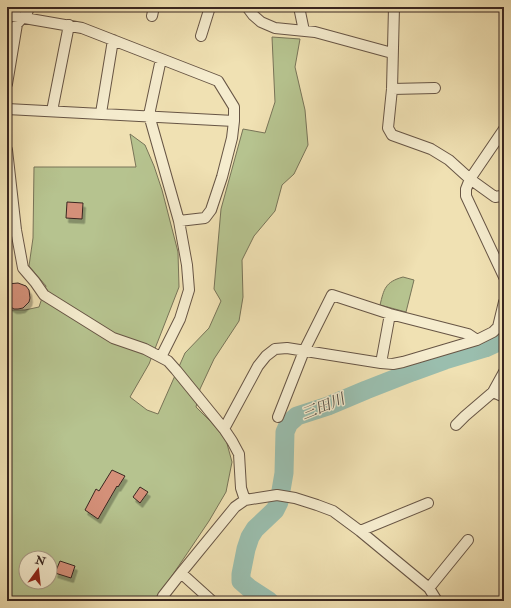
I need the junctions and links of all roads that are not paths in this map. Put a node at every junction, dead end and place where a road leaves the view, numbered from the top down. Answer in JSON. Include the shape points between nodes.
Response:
{"nodes":[{"id":1,"x":29,"y":7,"type":"edge"},
{"id":2,"x":210,"y":7,"type":"edge"},
{"id":3,"x":248,"y":7,"type":"edge"},
{"id":4,"x":299,"y":7,"type":"edge"},
{"id":5,"x":394,"y":7,"type":"edge"},
{"id":6,"x":7,"y":15,"type":"edge"},
{"id":7,"x":23,"y":18,"type":"junction"},
{"id":8,"x":69,"y":25,"type":"junction"},
{"id":9,"x":304,"y":31,"type":"junction"},
{"id":10,"x":201,"y":36,"type":"dead end"},
{"id":11,"x":113,"y":40,"type":"junction"},
{"id":12,"x":392,"y":53,"type":"junction"},
{"id":13,"x":161,"y":59,"type":"junction"},
{"id":14,"x":9,"y":63,"type":"edge"},
{"id":15,"x":7,"y":84,"type":"edge"},
{"id":16,"x":435,"y":88,"type":"dead end"},
{"id":17,"x":392,"y":89,"type":"junction"},
{"id":18,"x":7,"y":109,"type":"edge"},
{"id":19,"x":52,"y":111,"type":"junction"},
{"id":20,"x":101,"y":113,"type":"junction"},
{"id":21,"x":149,"y":116,"type":"junction"},
{"id":22,"x":234,"y":120,"type":"junction"},
{"id":23,"x":504,"y":129,"type":"edge"},
{"id":24,"x":7,"y":155,"type":"edge"},
{"id":25,"x":470,"y":179,"type":"junction"},
{"id":26,"x":501,"y":196,"type":"dead end"},
{"id":27,"x":178,"y":221,"type":"junction"},
{"id":28,"x":11,"y":230,"type":"edge"},
{"id":29,"x":504,"y":277,"type":"edge"},
{"id":30,"x":504,"y":302,"type":"edge"},
{"id":31,"x":390,"y":314,"type":"junction"},
{"id":32,"x":477,"y":340,"type":"junction"},
{"id":33,"x":304,"y":350,"type":"junction"},
{"id":34,"x":160,"y":357,"type":"junction"},
{"id":35,"x":381,"y":363,"type":"junction"},
{"id":36,"x":504,"y":372,"type":"edge"},
{"id":37,"x":492,"y":392,"type":"junction"},
{"id":38,"x":504,"y":397,"type":"edge"},
{"id":39,"x":278,"y":417,"type":"dead end"},
{"id":40,"x":456,"y":425,"type":"dead end"},
{"id":41,"x":224,"y":429,"type":"junction"},
{"id":42,"x":245,"y":500,"type":"junction"},
{"id":43,"x":428,"y":502,"type":"dead end"},
{"id":44,"x":360,"y":532,"type":"junction"},
{"id":45,"x":468,"y":540,"type":"dead end"},
{"id":46,"x":181,"y":573,"type":"junction"},
{"id":47,"x":429,"y":588,"type":"junction"},
{"id":48,"x":210,"y":600,"type":"edge"},
{"id":49,"x":161,"y":601,"type":"edge"},
{"id":50,"x":437,"y":601,"type":"edge"}],
"edges":[{"from":1,"to":7,"type":"street"},
{"from":2,"to":10,"type":"street"},
{"from":3,"to":9,"type":"street","via":[[261,22],[275,28]]},
{"from":4,"to":9,"type":"street"},
{"from":5,"to":12,"type":"street"},
{"from":6,"to":7,"type":"street"},
{"from":7,"to":8,"type":"street"},
{"from":7,"to":14,"type":"street","via":[[17,24]]},
{"from":8,"to":11,"type":"street"},
{"from":8,"to":19,"type":"street"},
{"from":9,"to":12,"type":"street"},
{"from":11,"to":13,"type":"street"},
{"from":11,"to":20,"type":"street"},
{"from":12,"to":17,"type":"street"},
{"from":13,"to":21,"type":"street"},
{"from":13,"to":22,"type":"street","via":[[218,81],[234,107]]},
{"from":14,"to":15,"type":"street"},
{"from":16,"to":17,"type":"street"},
{"from":17,"to":25,"type":"street","via":[[388,128],[392,135],[431,149],[449,160]]},
{"from":18,"to":19,"type":"street"},
{"from":19,"to":20,"type":"street"},
{"from":20,"to":21,"type":"street"},
{"from":21,"to":22,"type":"street"},
{"from":21,"to":27,"type":"street"},
{"from":22,"to":27,"type":"street","via":[[232,138],[211,210],[205,218]]},
{"from":23,"to":25,"type":"street"},
{"from":24,"to":28,"type":"street"},
{"from":25,"to":26,"type":"street","via":[[495,197]]},
{"from":25,"to":29,"type":"street","via":[[466,196]]},
{"from":27,"to":34,"type":"street","via":[[187,264],[189,290],[180,319]]},
{"from":28,"to":34,"type":"street","via":[[23,268],[44,294],[112,338]]},
{"from":30,"to":32,"type":"street","via":[[498,327]]},
{"from":31,"to":32,"type":"street","via":[[468,334]]},
{"from":31,"to":33,"type":"street","via":[[332,295]]},
{"from":31,"to":35,"type":"street"},
{"from":32,"to":35,"type":"street","via":[[403,362]]},
{"from":33,"to":35,"type":"street"},
{"from":33,"to":39,"type":"street"},
{"from":33,"to":41,"type":"street","via":[[275,349],[266,356]]},
{"from":34,"to":41,"type":"street","via":[[176,370]]},
{"from":36,"to":37,"type":"street"},
{"from":37,"to":38,"type":"street"},
{"from":37,"to":40,"type":"street"},
{"from":41,"to":42,"type":"street","via":[[239,454],[241,488]]},
{"from":42,"to":44,"type":"street","via":[[282,495],[333,511]]},
{"from":42,"to":46,"type":"street","via":[[234,507]]},
{"from":43,"to":44,"type":"street"},
{"from":44,"to":47,"type":"street"},
{"from":45,"to":47,"type":"street"},
{"from":46,"to":48,"type":"street"},
{"from":46,"to":49,"type":"street"},
{"from":47,"to":50,"type":"street"}]}
